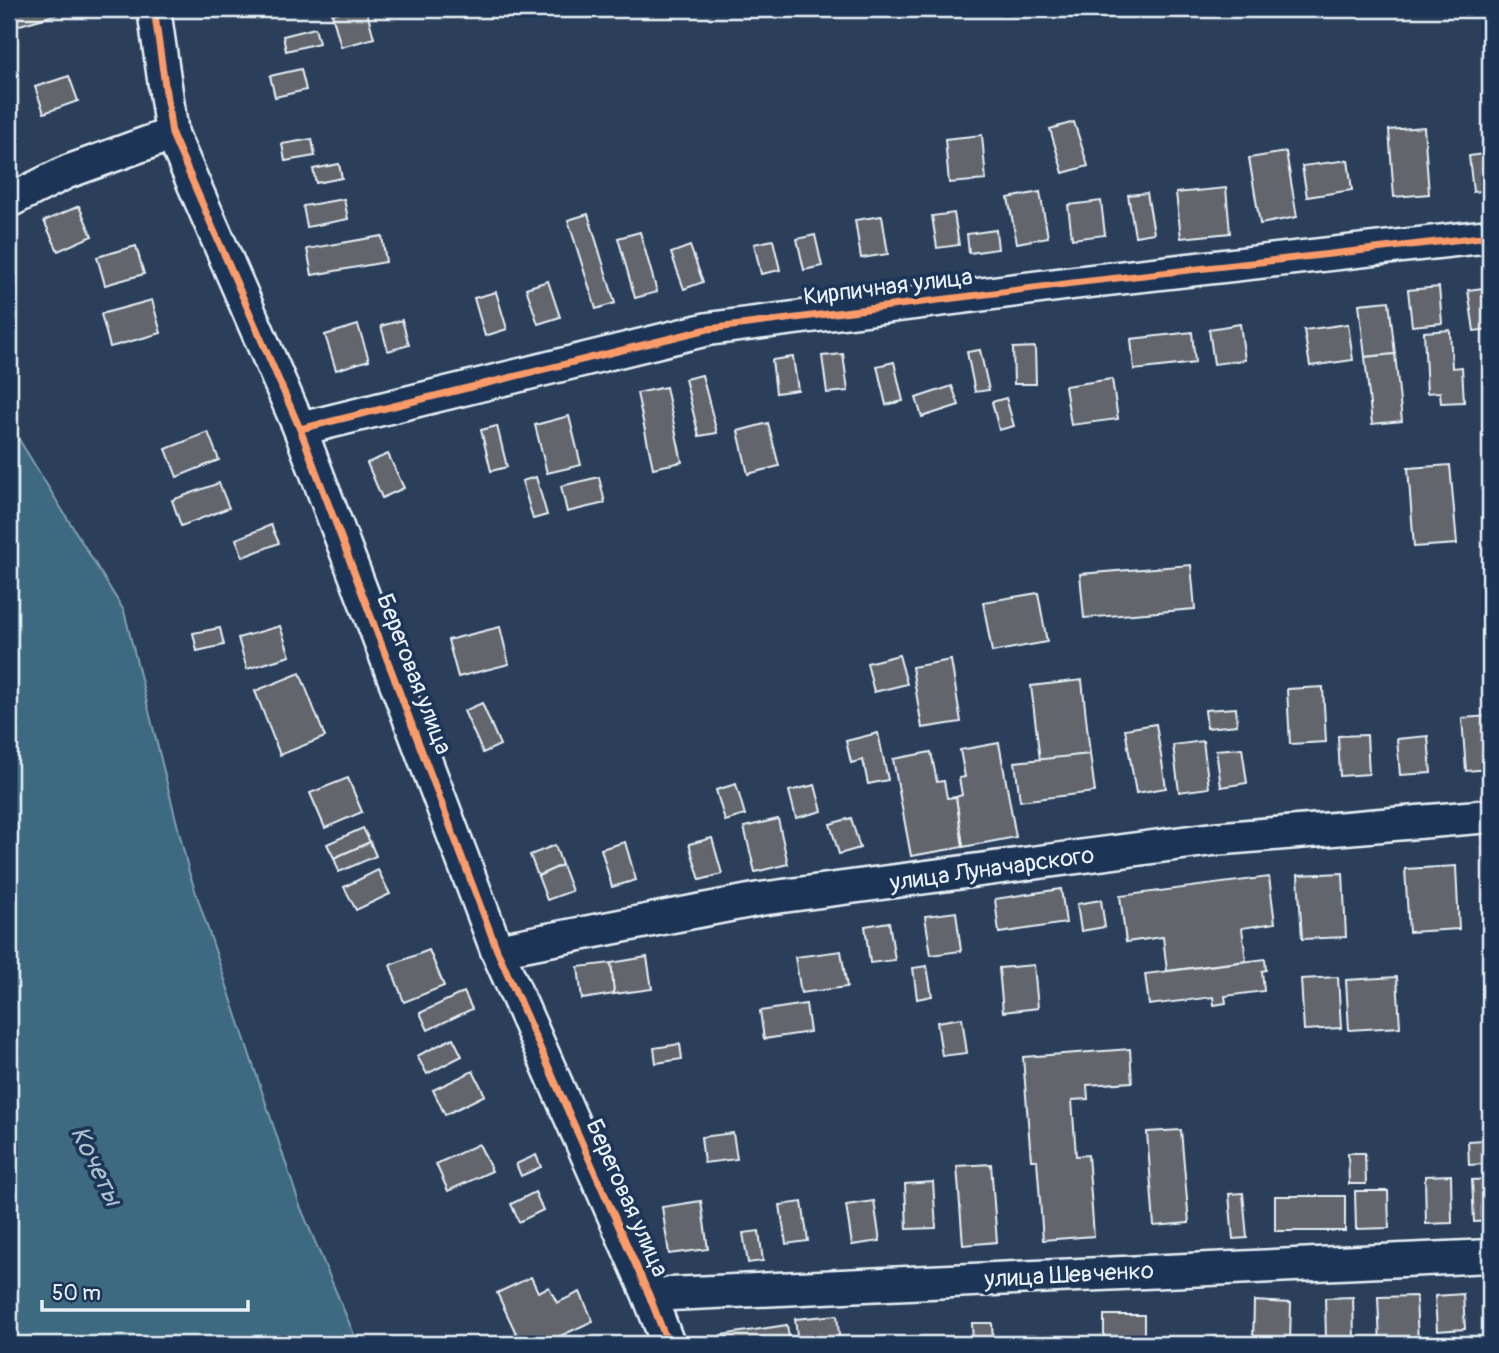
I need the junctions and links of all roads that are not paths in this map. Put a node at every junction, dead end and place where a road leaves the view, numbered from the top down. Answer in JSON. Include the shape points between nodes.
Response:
{"nodes":[{"id":1,"x":154,"y":9,"type":"edge"},
{"id":2,"x":173,"y":134,"type":"junction"},
{"id":3,"x":9,"y":201,"type":"edge"},
{"id":4,"x":1490,"y":236,"type":"edge"},
{"id":5,"x":300,"y":429,"type":"junction"},
{"id":6,"x":1490,"y":816,"type":"edge"},
{"id":7,"x":497,"y":950,"type":"junction"},
{"id":8,"x":1490,"y":1256,"type":"edge"},
{"id":9,"x":649,"y":1295,"type":"junction"},
{"id":10,"x":667,"y":1344,"type":"edge"}],
"edges":[{"from":1,"to":2,"type":"street","name":"Береговая улица"},
{"from":2,"to":3,"type":"street","via":[[67,172]]},
{"from":2,"to":5,"type":"street","name":"Береговая улица"},
{"from":4,"to":5,"type":"street","name":"Кирпичная улица","via":[[708,329]]},
{"from":5,"to":7,"type":"street","name":"Береговая улица"},
{"from":6,"to":7,"type":"street","name":"улица Луначарского","via":[[1213,839],[760,899]]},
{"from":7,"to":9,"type":"street","name":"Береговая улица"},
{"from":8,"to":9,"type":"street","name":"улица Шевченко"},
{"from":9,"to":10,"type":"street","name":"Береговая улица"}]}
